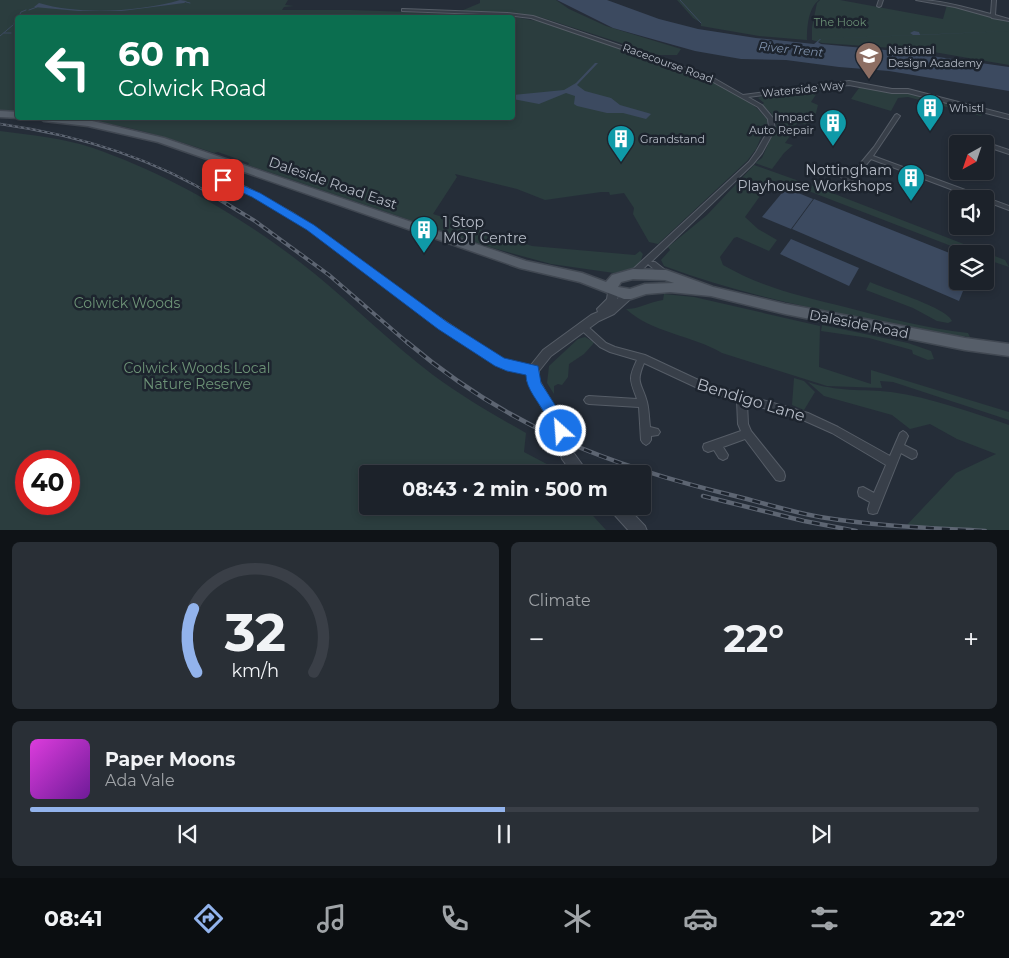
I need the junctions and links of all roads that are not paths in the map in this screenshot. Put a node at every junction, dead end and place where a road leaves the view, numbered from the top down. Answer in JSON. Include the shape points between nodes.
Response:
{"nodes":[{"id":1,"x":882,"y":0,"type":"edge"},
{"id":2,"x":918,"y":0,"type":"edge"},
{"id":3,"x":994,"y":0,"type":"edge"},
{"id":4,"x":938,"y":1,"type":"edge"},
{"id":5,"x":879,"y":6,"type":"dead end"},
{"id":6,"x":403,"y":10,"type":"dead end"},
{"id":7,"x":513,"y":15,"type":"edge"},
{"id":8,"x":515,"y":15,"type":"edge"},
{"id":9,"x":993,"y":17,"type":"junction"},
{"id":10,"x":1009,"y":20,"type":"edge"},
{"id":11,"x":744,"y":96,"type":"junction"},
{"id":12,"x":0,"y":114,"type":"edge"},
{"id":13,"x":15,"y":115,"type":"edge"},
{"id":14,"x":897,"y":116,"type":"dead end"},
{"id":15,"x":1009,"y":117,"type":"edge"},
{"id":16,"x":62,"y":120,"type":"edge"},
{"id":17,"x":994,"y":147,"type":"edge"},
{"id":18,"x":1009,"y":152,"type":"edge"},
{"id":19,"x":870,"y":157,"type":"junction"},
{"id":20,"x":235,"y":176,"type":"dead end"},
{"id":21,"x":843,"y":176,"type":"dead end"},
{"id":22,"x":960,"y":190,"type":"edge"},
{"id":23,"x":994,"y":202,"type":"edge"},
{"id":24,"x":1009,"y":208,"type":"edge"},
{"id":25,"x":645,"y":273,"type":"junction"},
{"id":26,"x":614,"y":285,"type":"junction"},
{"id":27,"x":711,"y":291,"type":"junction"},
{"id":28,"x":631,"y":294,"type":"junction"},
{"id":29,"x":595,"y":318,"type":"junction"},
{"id":30,"x":582,"y":326,"type":"junction"},
{"id":31,"x":1009,"y":350,"type":"edge"},
{"id":32,"x":642,"y":358,"type":"junction"},
{"id":33,"x":533,"y":370,"type":"junction"},
{"id":34,"x":742,"y":398,"type":"junction"},
{"id":35,"x":596,"y":403,"type":"dead end"},
{"id":36,"x":642,"y":403,"type":"junction"},
{"id":37,"x":649,"y":434,"type":"dead end"},
{"id":38,"x":747,"y":434,"type":"junction"},
{"id":39,"x":912,"y":454,"type":"dead end"},
{"id":40,"x":723,"y":455,"type":"dead end"},
{"id":41,"x":892,"y":463,"type":"junction"},
{"id":42,"x":575,"y":465,"type":"edge"},
{"id":43,"x":780,"y":476,"type":"dead end"},
{"id":44,"x":863,"y":492,"type":"dead end"},
{"id":45,"x":625,"y":515,"type":"edge"},
{"id":46,"x":640,"y":530,"type":"edge"}],
"edges":[{"from":1,"to":5,"type":"street"},
{"from":2,"to":4,"type":"street"},
{"from":3,"to":9,"type":"street"},
{"from":4,"to":9,"type":"street"},
{"from":6,"to":7,"type":"street","name":"Racecourse Road"},
{"from":8,"to":11,"type":"street","name":"Racecourse Road","via":[[542,19],[708,76]]},
{"from":9,"to":10,"type":"street"},
{"from":11,"to":15,"type":"street","name":"Waterside Way","via":[[854,84],[910,92]]},
{"from":11,"to":25,"type":"street","name":"Racecourse Road","via":[[760,106],[771,119],[772,129],[759,153]]},
{"from":12,"to":13,"type":"main road"},
{"from":14,"to":19,"type":"street"},
{"from":16,"to":26,"type":"main road","name":"Daleside Road East","via":[[161,140],[524,264]]},
{"from":17,"to":18,"type":"street"},
{"from":19,"to":21,"type":"street","via":[[851,179]]},
{"from":19,"to":22,"type":"street"},
{"from":20,"to":33,"type":"street","via":[[225,181],[256,195],[320,234],[442,326],[507,366]]},
{"from":23,"to":24,"type":"street"},
{"from":25,"to":26,"type":"main road"},
{"from":25,"to":27,"type":"main road","name":"Daleside Road","via":[[666,275]]},
{"from":25,"to":27,"type":"main road","name":"Daleside Road","via":[[670,287]]},
{"from":25,"to":28,"type":"main road"},
{"from":26,"to":28,"type":"main road","name":"Daleside Road East","via":[[620,293]]},
{"from":26,"to":29,"type":"street","via":[[612,301]]},
{"from":27,"to":31,"type":"main road","name":"Daleside Road","via":[[935,339]]},
{"from":28,"to":29,"type":"street"},
{"from":29,"to":30,"type":"street"},
{"from":30,"to":32,"type":"street","name":"Bendigo Lane","via":[[607,347]]},
{"from":30,"to":33,"type":"street","via":[[547,353]]},
{"from":32,"to":34,"type":"street","name":"Bendigo Lane","via":[[697,384]]},
{"from":32,"to":36,"type":"street","via":[[635,382]]},
{"from":33,"to":42,"type":"street","via":[[533,380]]},
{"from":34,"to":38,"type":"street","via":[[743,424]]},
{"from":34,"to":41,"type":"street","name":"Bendigo Lane","via":[[820,422]]},
{"from":35,"to":36,"type":"street"},
{"from":36,"to":37,"type":"street"},
{"from":38,"to":40,"type":"street","via":[[712,446]]},
{"from":38,"to":43,"type":"street","via":[[777,463]]},
{"from":39,"to":41,"type":"street","via":[[901,442]]},
{"from":41,"to":44,"type":"street","via":[[875,504]]},
{"from":45,"to":46,"type":"street"}]}
